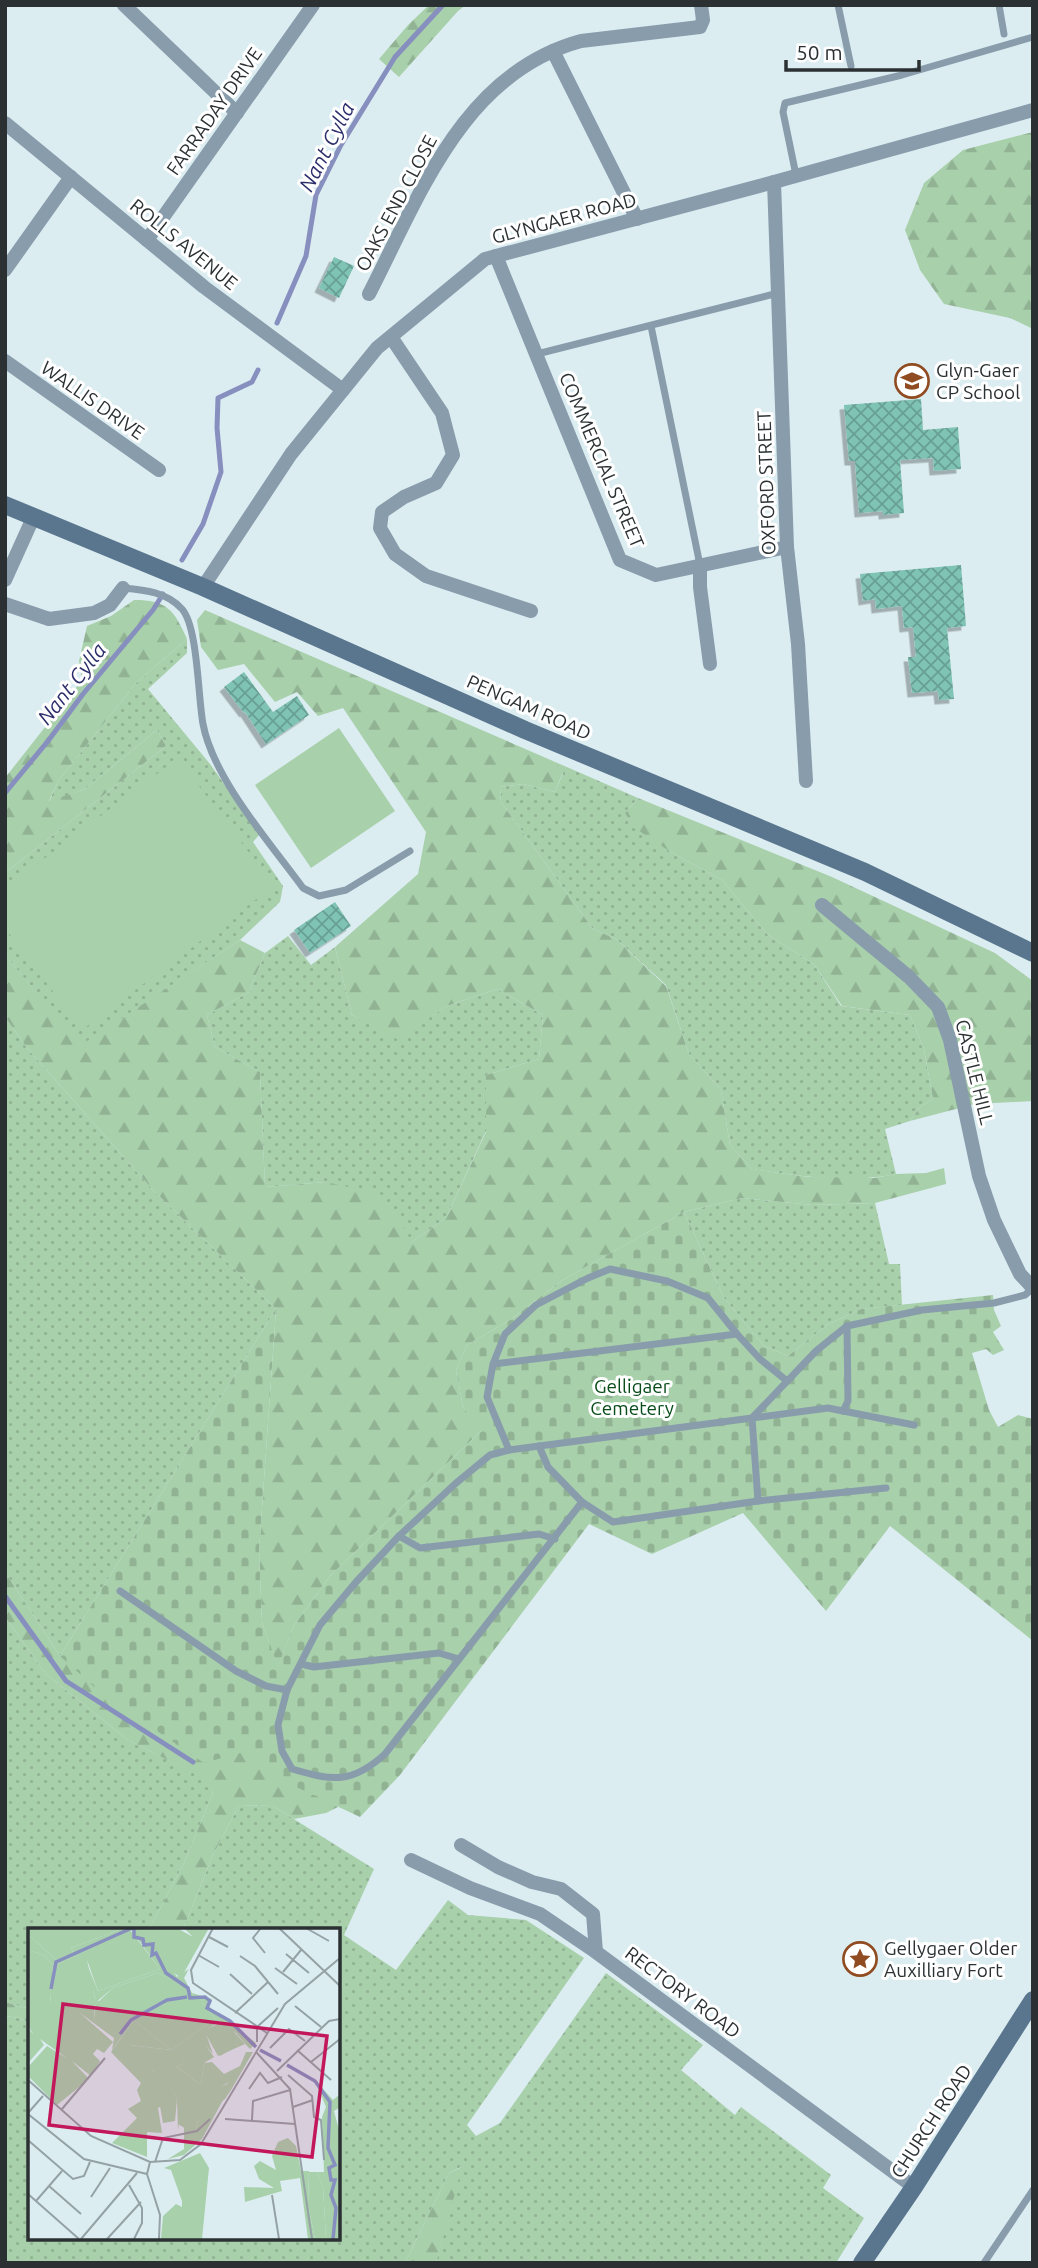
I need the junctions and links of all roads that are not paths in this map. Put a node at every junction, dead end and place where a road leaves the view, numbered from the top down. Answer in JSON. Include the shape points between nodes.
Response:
{"nodes":[{"id":1,"x":124,"y":5,"type":"edge"},
{"id":2,"x":313,"y":5,"type":"edge"},
{"id":3,"x":838,"y":5,"type":"edge"},
{"id":4,"x":999,"y":5,"type":"edge"},
{"id":5,"x":702,"y":13,"type":"edge"},
{"id":6,"x":1004,"y":34,"type":"dead end"},
{"id":7,"x":1033,"y":37,"type":"edge"},
{"id":8,"x":553,"y":51,"type":"junction"},
{"id":9,"x":851,"y":66,"type":"dead end"},
{"id":10,"x":1033,"y":110,"type":"edge"},
{"id":11,"x":237,"y":113,"type":"junction"},
{"id":12,"x":5,"y":123,"type":"edge"},
{"id":13,"x":796,"y":176,"type":"junction"},
{"id":14,"x":71,"y":177,"type":"junction"},
{"id":15,"x":774,"y":182,"type":"junction"},
{"id":16,"x":637,"y":219,"type":"junction"},
{"id":17,"x":147,"y":240,"type":"junction"},
{"id":18,"x":496,"y":256,"type":"junction"},
{"id":19,"x":5,"y":270,"type":"edge"},
{"id":20,"x":778,"y":293,"type":"junction"},
{"id":21,"x":369,"y":294,"type":"dead end"},
{"id":22,"x":651,"y":326,"type":"junction"},
{"id":23,"x":391,"y":337,"type":"junction"},
{"id":24,"x":536,"y":354,"type":"junction"},
{"id":25,"x":5,"y":361,"type":"edge"},
{"id":26,"x":343,"y":390,"type":"junction"},
{"id":27,"x":159,"y":470,"type":"dead end"},
{"id":28,"x":5,"y":505,"type":"edge"},
{"id":29,"x":33,"y":518,"type":"junction"},
{"id":30,"x":787,"y":548,"type":"junction"},
{"id":31,"x":700,"y":568,"type":"junction"},
{"id":32,"x":5,"y":580,"type":"edge"},
{"id":33,"x":202,"y":587,"type":"junction"},
{"id":34,"x":123,"y":588,"type":"joint"},
{"id":35,"x":5,"y":604,"type":"edge"},
{"id":36,"x":531,"y":611,"type":"dead end"},
{"id":37,"x":710,"y":664,"type":"dead end"},
{"id":38,"x":806,"y":781,"type":"dead end"},
{"id":39,"x":410,"y":850,"type":"dead end"},
{"id":40,"x":822,"y":905,"type":"dead end"},
{"id":41,"x":1033,"y":953,"type":"edge"},
{"id":42,"x":1033,"y":1288,"type":"edge"},
{"id":43,"x":848,"y":1326,"type":"junction"},
{"id":44,"x":737,"y":1334,"type":"junction"},
{"id":45,"x":492,"y":1364,"type":"junction"},
{"id":46,"x":787,"y":1381,"type":"junction"},
{"id":47,"x":843,"y":1411,"type":"junction"},
{"id":48,"x":752,"y":1418,"type":"junction"},
{"id":49,"x":914,"y":1425,"type":"dead end"},
{"id":50,"x":539,"y":1446,"type":"junction"},
{"id":51,"x":509,"y":1450,"type":"junction"},
{"id":52,"x":886,"y":1488,"type":"dead end"},
{"id":53,"x":758,"y":1501,"type":"junction"},
{"id":54,"x":582,"y":1503,"type":"junction"},
{"id":55,"x":400,"y":1536,"type":"junction"},
{"id":56,"x":555,"y":1539,"type":"junction"},
{"id":57,"x":120,"y":1591,"type":"dead end"},
{"id":58,"x":459,"y":1659,"type":"junction"},
{"id":59,"x":301,"y":1664,"type":"junction"},
{"id":60,"x":287,"y":1690,"type":"junction"},
{"id":61,"x":461,"y":1845,"type":"dead end"},
{"id":62,"x":411,"y":1860,"type":"dead end"},
{"id":63,"x":596,"y":1952,"type":"junction"},
{"id":64,"x":1033,"y":2000,"type":"edge"},
{"id":65,"x":914,"y":2187,"type":"junction"},
{"id":66,"x":1033,"y":2190,"type":"edge"},
{"id":67,"x":862,"y":2263,"type":"edge"},
{"id":68,"x":984,"y":2263,"type":"edge"}],
"edges":[{"from":1,"to":11,"type":"street"},
{"from":2,"to":11,"type":"street","name":"FARRADAY DRIVE"},
{"from":3,"to":9,"type":"lane"},
{"from":4,"to":6,"type":"lane"},
{"from":5,"to":8,"type":"street","name":"OAKS END CLOSE","via":[[700,27],[581,41]]},
{"from":7,"to":13,"type":"lane","via":[[785,103]]},
{"from":8,"to":16,"type":"street"},
{"from":8,"to":21,"type":"street","name":"OAKS END CLOSE","via":[[502,81],[472,111],[444,149]]},
{"from":10,"to":13,"type":"street","name":"GLYNGAER ROAD"},
{"from":11,"to":17,"type":"street","name":"FARRADAY DRIVE"},
{"from":12,"to":14,"type":"street","name":"ROLLS AVENUE"},
{"from":13,"to":15,"type":"street","name":"GLYNGAER ROAD"},
{"from":14,"to":17,"type":"street","name":"ROLLS AVENUE"},
{"from":14,"to":19,"type":"street"},
{"from":15,"to":16,"type":"street","name":"GLYNGAER ROAD"},
{"from":15,"to":20,"type":"street","name":"OXFORD STREET"},
{"from":16,"to":18,"type":"street","name":"GLYNGAER ROAD"},
{"from":17,"to":26,"type":"street","name":"ROLLS AVENUE"},
{"from":18,"to":23,"type":"street","name":"GLYNGAER ROAD","via":[[485,259]]},
{"from":18,"to":24,"type":"street","name":"COMMERCIAL STREET"},
{"from":20,"to":22,"type":"lane"},
{"from":20,"to":30,"type":"street","name":"OXFORD STREET"},
{"from":22,"to":24,"type":"lane"},
{"from":22,"to":31,"type":"lane"},
{"from":23,"to":26,"type":"street","name":"GLYNGAER ROAD"},
{"from":23,"to":36,"type":"street","via":[[442,413],[453,455],[436,483],[382,512],[380,528],[395,554],[426,576]]},
{"from":24,"to":31,"type":"street","name":"COMMERCIAL STREET","via":[[620,560],[656,575]]},
{"from":25,"to":27,"type":"street","name":"WALLIS DRIVE"},
{"from":26,"to":33,"type":"street","name":"GLYNGAER ROAD","via":[[291,454]]},
{"from":28,"to":29,"type":"main road","name":"PENGAM ROAD"},
{"from":29,"to":32,"type":"street"},
{"from":29,"to":33,"type":"main road","name":"PENGAM ROAD"},
{"from":30,"to":31,"type":"street","name":"COMMERCIAL STREET"},
{"from":30,"to":38,"type":"street","name":"OXFORD STREET"},
{"from":31,"to":37,"type":"street"},
{"from":33,"to":41,"type":"main road","name":"PENGAM ROAD","via":[[865,872]]},
{"from":34,"to":35,"type":"street","via":[[110,605],[94,613],[49,619]]},
{"from":34,"to":39,"type":"lane","via":[[150,590],[184,610],[193,636],[206,741],[227,783],[303,888],[318,896],[346,890]]},
{"from":40,"to":42,"type":"street","name":"CASTLE HILL","via":[[938,1007],[950,1040],[982,1187],[1020,1274]]},
{"from":42,"to":43,"type":"lane","via":[[994,1303],[922,1310]]},
{"from":43,"to":46,"type":"lane"},
{"from":43,"to":47,"type":"lane","via":[[848,1401]]},
{"from":44,"to":45,"type":"lane"},
{"from":44,"to":45,"type":"lane","via":[[708,1298],[667,1281],[610,1269],[536,1305],[505,1334]]},
{"from":44,"to":46,"type":"lane"},
{"from":45,"to":51,"type":"lane","via":[[487,1397]]},
{"from":46,"to":48,"type":"lane"},
{"from":47,"to":48,"type":"lane","via":[[828,1408]]},
{"from":47,"to":49,"type":"lane"},
{"from":48,"to":50,"type":"lane"},
{"from":48,"to":53,"type":"lane"},
{"from":50,"to":51,"type":"lane"},
{"from":50,"to":54,"type":"lane","via":[[548,1467]]},
{"from":51,"to":55,"type":"lane","via":[[490,1455]]},
{"from":52,"to":53,"type":"lane"},
{"from":53,"to":54,"type":"lane","via":[[613,1522]]},
{"from":54,"to":56,"type":"lane"},
{"from":55,"to":56,"type":"lane","via":[[420,1548],[539,1534]]},
{"from":55,"to":59,"type":"lane","via":[[320,1625]]},
{"from":56,"to":58,"type":"lane"},
{"from":57,"to":60,"type":"lane","via":[[236,1671],[266,1686]]},
{"from":58,"to":59,"type":"lane","via":[[439,1653],[314,1667]]},
{"from":58,"to":60,"type":"lane","via":[[385,1754],[357,1775],[332,1777],[292,1769],[282,1751],[278,1726]]},
{"from":59,"to":60,"type":"lane"},
{"from":61,"to":63,"type":"street","via":[[498,1867],[561,1889],[593,1914]]},
{"from":62,"to":63,"type":"street","name":"RECTORY ROAD","via":[[540,1914]]},
{"from":63,"to":65,"type":"street","name":"RECTORY ROAD"},
{"from":64,"to":65,"type":"main road","name":"CHURCH ROAD"},
{"from":65,"to":67,"type":"main road","name":"CHURCH ROAD"},
{"from":66,"to":68,"type":"lane"}]}
